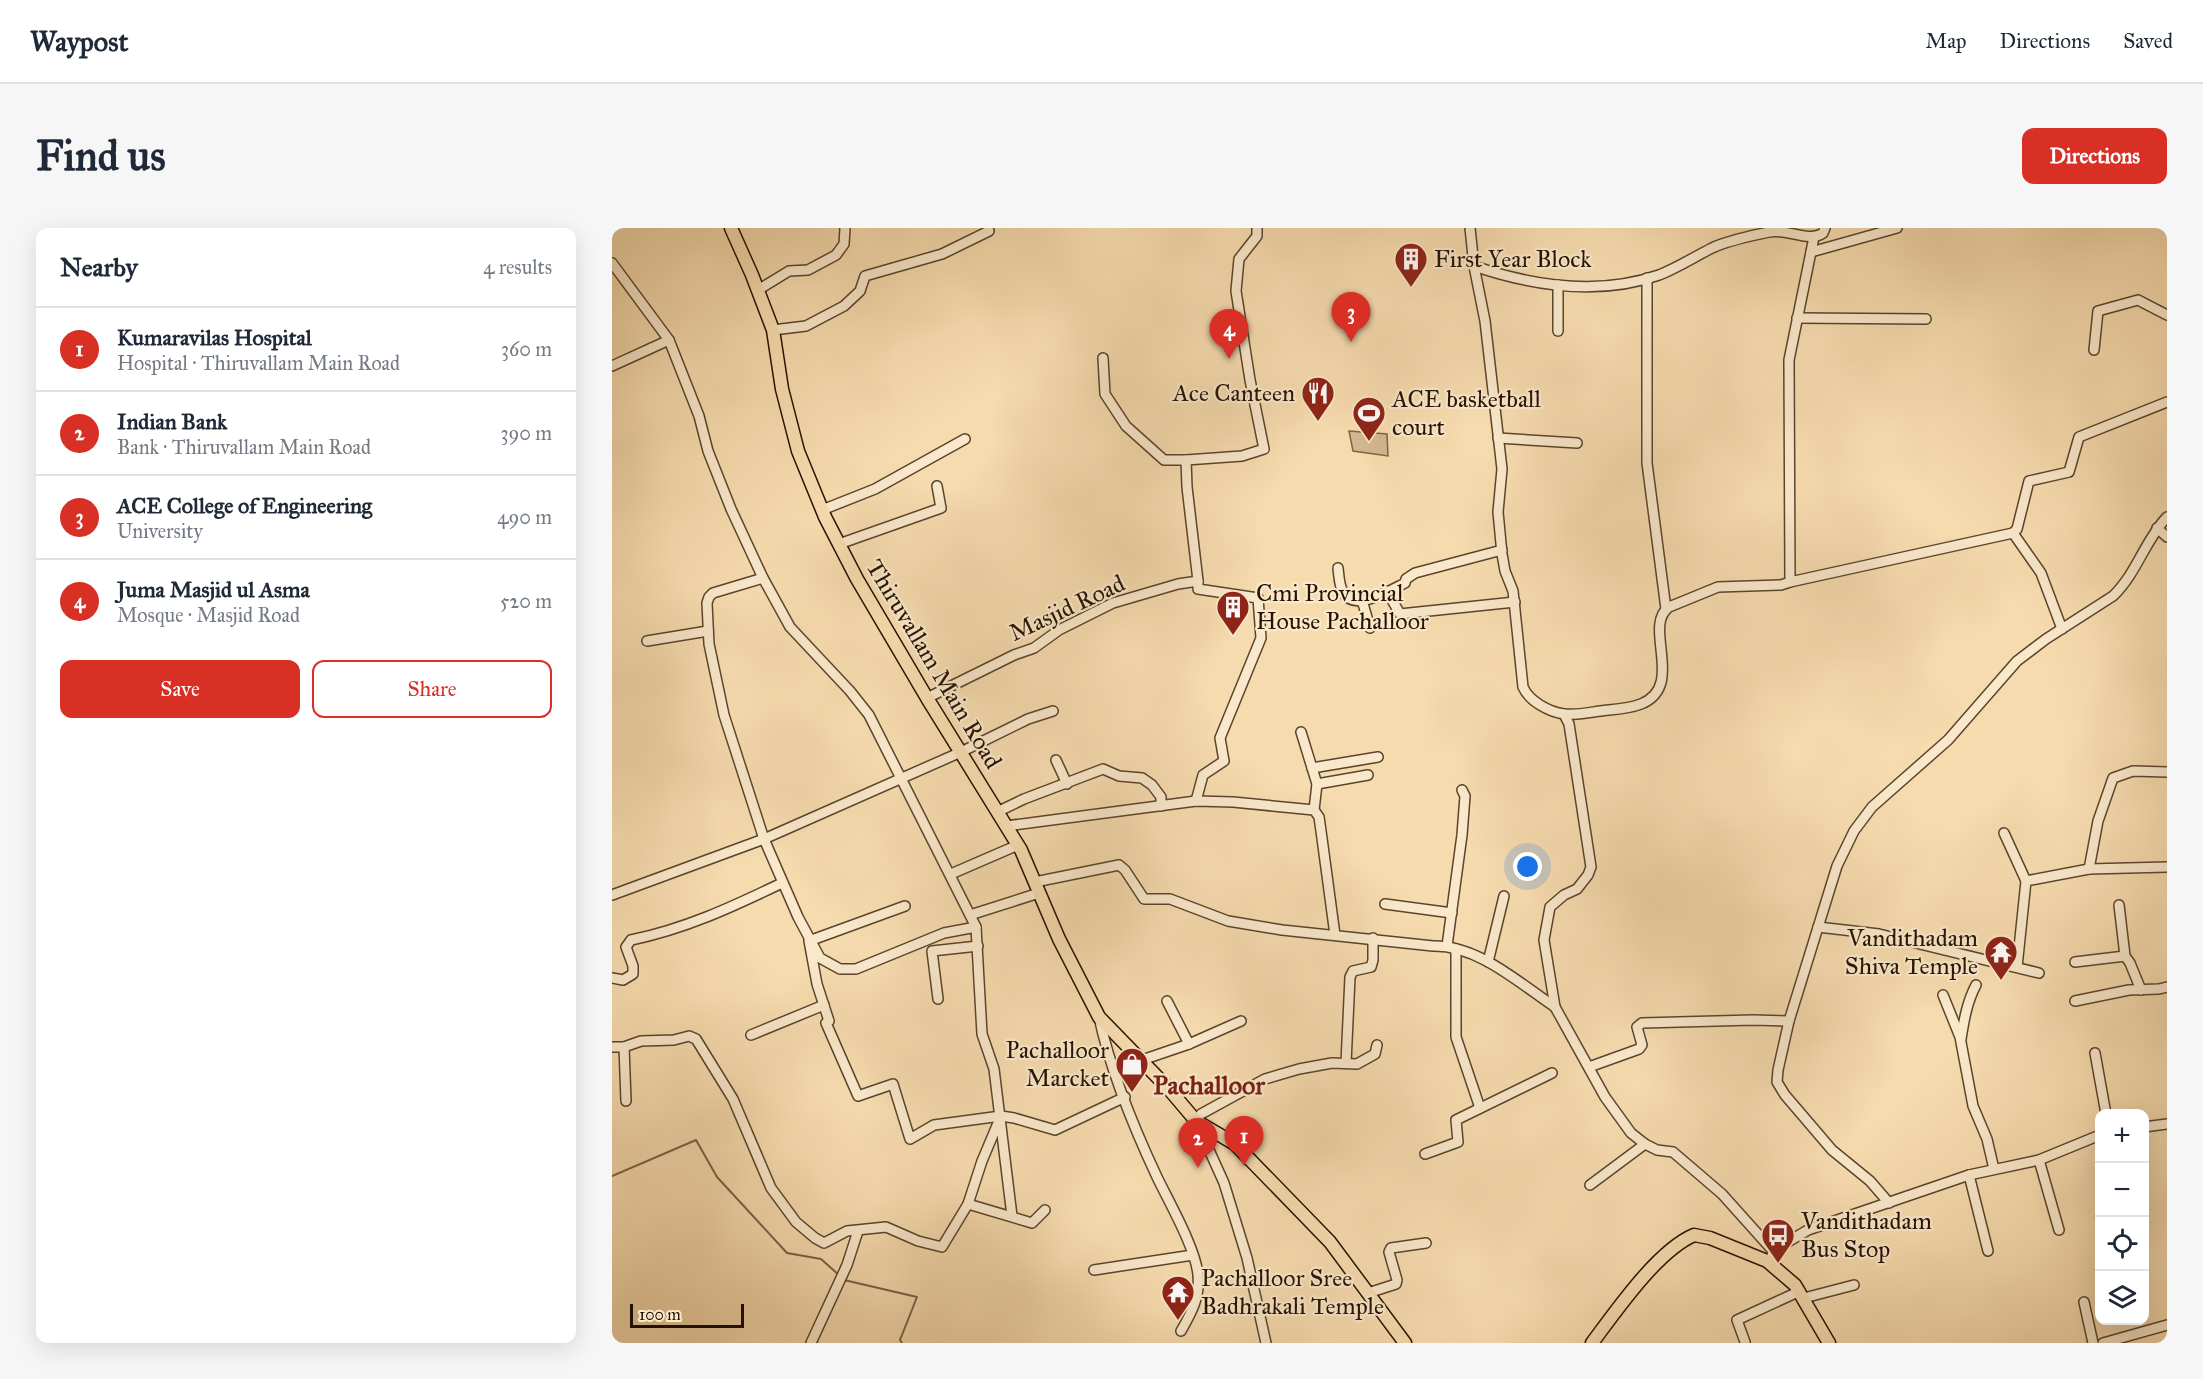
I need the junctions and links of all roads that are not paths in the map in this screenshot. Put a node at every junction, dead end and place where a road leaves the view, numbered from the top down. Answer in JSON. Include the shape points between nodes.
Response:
{"nodes":[{"id":1,"x":731,"y":228,"type":"edge"},
{"id":2,"x":845,"y":228,"type":"edge"},
{"id":3,"x":1257,"y":228,"type":"edge"},
{"id":4,"x":1470,"y":228,"type":"edge"},
{"id":5,"x":1897,"y":228,"type":"edge"},
{"id":6,"x":989,"y":231,"type":"dead end"},
{"id":7,"x":1819,"y":231,"type":"edge"},
{"id":8,"x":1811,"y":252,"type":"junction"},
{"id":9,"x":612,"y":263,"type":"edge"},
{"id":10,"x":1474,"y":266,"type":"junction"},
{"id":11,"x":1647,"y":278,"type":"junction"},
{"id":12,"x":1558,"y":285,"type":"junction"},
{"id":13,"x":758,"y":290,"type":"junction"},
{"id":14,"x":2167,"y":315,"type":"edge"},
{"id":15,"x":1797,"y":318,"type":"junction"},
{"id":16,"x":1926,"y":318,"type":"dead end"},
{"id":17,"x":773,"y":330,"type":"junction"},
{"id":18,"x":1558,"y":331,"type":"dead end"},
{"id":19,"x":669,"y":340,"type":"junction"},
{"id":20,"x":2094,"y":350,"type":"dead end"},
{"id":21,"x":1103,"y":358,"type":"dead end"},
{"id":22,"x":612,"y":366,"type":"edge"},
{"id":23,"x":2167,"y":402,"type":"edge"},
{"id":24,"x":1498,"y":438,"type":"junction"},
{"id":25,"x":965,"y":439,"type":"dead end"},
{"id":26,"x":1577,"y":443,"type":"dead end"},
{"id":27,"x":1186,"y":460,"type":"junction"},
{"id":28,"x":937,"y":486,"type":"dead end"},
{"id":29,"x":822,"y":510,"type":"junction"},
{"id":30,"x":2167,"y":517,"type":"edge"},
{"id":31,"x":2157,"y":528,"type":"junction"},
{"id":32,"x":2013,"y":533,"type":"junction"},
{"id":33,"x":2167,"y":537,"type":"edge"},
{"id":34,"x":839,"y":544,"type":"junction"},
{"id":35,"x":1502,"y":550,"type":"junction"},
{"id":36,"x":1338,"y":568,"type":"dead end"},
{"id":37,"x":763,"y":578,"type":"junction"},
{"id":38,"x":1198,"y":581,"type":"junction"},
{"id":39,"x":1790,"y":582,"type":"junction"},
{"id":40,"x":1387,"y":591,"type":"junction"},
{"id":41,"x":1362,"y":600,"type":"junction"},
{"id":42,"x":1515,"y":602,"type":"junction"},
{"id":43,"x":1666,"y":609,"type":"junction"},
{"id":44,"x":1370,"y":628,"type":"dead end"},
{"id":45,"x":2062,"y":629,"type":"junction"},
{"id":46,"x":708,"y":631,"type":"junction"},
{"id":47,"x":647,"y":641,"type":"dead end"},
{"id":48,"x":927,"y":698,"type":"junction"},
{"id":49,"x":1053,"y":711,"type":"dead end"},
{"id":50,"x":1564,"y":714,"type":"junction"},
{"id":51,"x":1301,"y":732,"type":"dead end"},
{"id":52,"x":961,"y":752,"type":"junction"},
{"id":53,"x":1378,"y":757,"type":"dead end"},
{"id":54,"x":1056,"y":760,"type":"dead end"},
{"id":55,"x":1312,"y":768,"type":"junction"},
{"id":56,"x":2167,"y":772,"type":"edge"},
{"id":57,"x":1368,"y":775,"type":"dead end"},
{"id":58,"x":901,"y":778,"type":"junction"},
{"id":59,"x":1067,"y":784,"type":"junction"},
{"id":60,"x":1317,"y":784,"type":"junction"},
{"id":61,"x":1462,"y":790,"type":"dead end"},
{"id":62,"x":1197,"y":801,"type":"junction"},
{"id":63,"x":1161,"y":806,"type":"junction"},
{"id":64,"x":1314,"y":810,"type":"junction"},
{"id":65,"x":997,"y":812,"type":"junction"},
{"id":66,"x":1006,"y":826,"type":"junction"},
{"id":67,"x":2004,"y":833,"type":"dead end"},
{"id":68,"x":764,"y":839,"type":"junction"},
{"id":69,"x":1018,"y":845,"type":"junction"},
{"id":70,"x":2167,"y":867,"type":"edge"},
{"id":71,"x":2089,"y":869,"type":"junction"},
{"id":72,"x":951,"y":874,"type":"junction"},
{"id":73,"x":2026,"y":881,"type":"junction"},
{"id":74,"x":782,"y":883,"type":"junction"},
{"id":75,"x":1037,"y":888,"type":"junction"},
{"id":76,"x":612,"y":894,"type":"edge"},
{"id":77,"x":1504,"y":896,"type":"dead end"},
{"id":78,"x":1385,"y":904,"type":"dead end"},
{"id":79,"x":2119,"y":905,"type":"dead end"},
{"id":80,"x":905,"y":906,"type":"dead end"},
{"id":81,"x":1452,"y":913,"type":"junction"},
{"id":82,"x":970,"y":915,"type":"junction"},
{"id":83,"x":976,"y":927,"type":"junction"},
{"id":84,"x":1818,"y":927,"type":"junction"},
{"id":85,"x":1335,"y":934,"type":"junction"},
{"id":86,"x":1373,"y":938,"type":"junction"},
{"id":87,"x":809,"y":941,"type":"junction"},
{"id":88,"x":978,"y":946,"type":"junction"},
{"id":89,"x":1452,"y":947,"type":"junction"},
{"id":90,"x":2125,"y":957,"type":"junction"},
{"id":91,"x":1488,"y":962,"type":"junction"},
{"id":92,"x":2075,"y":962,"type":"dead end"},
{"id":93,"x":2017,"y":967,"type":"junction"},
{"id":94,"x":2039,"y":972,"type":"dead end"},
{"id":95,"x":612,"y":978,"type":"edge"},
{"id":96,"x":1976,"y":985,"type":"dead end"},
{"id":97,"x":2167,"y":987,"type":"edge"},
{"id":98,"x":2141,"y":990,"type":"junction"},
{"id":99,"x":1943,"y":995,"type":"dead end"},
{"id":100,"x":938,"y":999,"type":"dead end"},
{"id":101,"x":1167,"y":1000,"type":"dead end"},
{"id":102,"x":2075,"y":1000,"type":"dead end"},
{"id":103,"x":824,"y":1005,"type":"junction"},
{"id":104,"x":1555,"y":1007,"type":"junction"},
{"id":105,"x":1099,"y":1017,"type":"junction"},
{"id":106,"x":1241,"y":1021,"type":"dead end"},
{"id":107,"x":1789,"y":1021,"type":"junction"},
{"id":108,"x":751,"y":1035,"type":"dead end"},
{"id":109,"x":1961,"y":1041,"type":"junction"},
{"id":110,"x":1189,"y":1044,"type":"junction"},
{"id":111,"x":1377,"y":1045,"type":"dead end"},
{"id":112,"x":612,"y":1047,"type":"edge"},
{"id":113,"x":624,"y":1047,"type":"junction"},
{"id":114,"x":2095,"y":1053,"type":"dead end"},
{"id":115,"x":1142,"y":1060,"type":"junction"},
{"id":116,"x":1346,"y":1063,"type":"junction"},
{"id":117,"x":1589,"y":1067,"type":"junction"},
{"id":118,"x":1552,"y":1073,"type":"dead end"},
{"id":119,"x":1125,"y":1097,"type":"junction"},
{"id":120,"x":626,"y":1101,"type":"dead end"},
{"id":121,"x":1480,"y":1108,"type":"junction"},
{"id":122,"x":2105,"y":1109,"type":"edge"},
{"id":123,"x":1001,"y":1116,"type":"junction"},
{"id":124,"x":1199,"y":1117,"type":"junction"},
{"id":125,"x":2167,"y":1125,"type":"edge"},
{"id":126,"x":2149,"y":1127,"type":"edge"},
{"id":127,"x":2095,"y":1137,"type":"edge"},
{"id":128,"x":1645,"y":1144,"type":"junction"},
{"id":129,"x":1425,"y":1154,"type":"dead end"},
{"id":130,"x":2039,"y":1160,"type":"junction"},
{"id":131,"x":1994,"y":1169,"type":"junction"},
{"id":132,"x":1969,"y":1175,"type":"junction"},
{"id":133,"x":1590,"y":1185,"type":"dead end"},
{"id":134,"x":1889,"y":1203,"type":"junction"},
{"id":135,"x":968,"y":1204,"type":"junction"},
{"id":136,"x":1045,"y":1210,"type":"dead end"},
{"id":137,"x":1012,"y":1216,"type":"junction"},
{"id":138,"x":2059,"y":1230,"type":"dead end"},
{"id":139,"x":858,"y":1231,"type":"junction"},
{"id":140,"x":1426,"y":1243,"type":"dead end"},
{"id":141,"x":1988,"y":1251,"type":"dead end"},
{"id":142,"x":1193,"y":1255,"type":"junction"},
{"id":143,"x":1771,"y":1256,"type":"junction"},
{"id":144,"x":1094,"y":1270,"type":"dead end"},
{"id":145,"x":1854,"y":1285,"type":"dead end"},
{"id":146,"x":1368,"y":1293,"type":"junction"},
{"id":147,"x":1802,"y":1295,"type":"junction"},
{"id":148,"x":2084,"y":1302,"type":"dead end"},
{"id":149,"x":2167,"y":1325,"type":"edge"},
{"id":150,"x":1182,"y":1331,"type":"dead end"},
{"id":151,"x":2115,"y":1341,"type":"edge"},
{"id":152,"x":1745,"y":1342,"type":"edge"},
{"id":153,"x":811,"y":1343,"type":"edge"},
{"id":154,"x":1266,"y":1343,"type":"edge"},
{"id":155,"x":1405,"y":1343,"type":"edge"},
{"id":156,"x":1592,"y":1343,"type":"edge"},
{"id":157,"x":1829,"y":1343,"type":"edge"},
{"id":158,"x":2093,"y":1343,"type":"edge"},
{"id":159,"x":2103,"y":1343,"type":"edge"}],
"edges":[{"from":1,"to":13,"type":"main road","name":"Thiruvallam Main Road"},
{"from":2,"to":13,"type":"street","via":[[844,244],[836,255],[808,270],[789,271]]},
{"from":3,"to":27,"type":"street","via":[[1257,236],[1239,259],[1236,291],[1264,449],[1242,456]]},
{"from":4,"to":10,"type":"street"},
{"from":5,"to":8,"type":"street"},
{"from":6,"to":17,"type":"street","via":[[942,254],[865,276],[860,291],[844,306],[806,326]]},
{"from":7,"to":8,"type":"street"},
{"from":7,"to":11,"type":"street","via":[[1770,232],[1715,247]]},
{"from":8,"to":15,"type":"street"},
{"from":9,"to":19,"type":"street"},
{"from":10,"to":12,"type":"street","via":[[1504,276]]},
{"from":10,"to":24,"type":"street","via":[[1485,321]]},
{"from":11,"to":12,"type":"street","via":[[1603,288]]},
{"from":11,"to":43,"type":"street","via":[[1647,463]]},
{"from":12,"to":18,"type":"street"},
{"from":13,"to":17,"type":"main road","name":"Thiruvallam Main Road"},
{"from":14,"to":20,"type":"street","via":[[2138,300],[2098,311]]},
{"from":15,"to":16,"type":"street"},
{"from":15,"to":39,"type":"street","via":[[1789,360]]},
{"from":17,"to":29,"type":"main road","name":"Thiruvallam Main Road","via":[[782,389],[798,451]]},
{"from":19,"to":22,"type":"street"},
{"from":19,"to":37,"type":"street","via":[[730,509]]},
{"from":21,"to":27,"type":"street","via":[[1105,394],[1126,426],[1164,460]]},
{"from":23,"to":32,"type":"street","via":[[2079,437],[2069,472],[2029,482]]},
{"from":24,"to":26,"type":"street"},
{"from":24,"to":35,"type":"street"},
{"from":25,"to":29,"type":"street","via":[[875,489]]},
{"from":27,"to":38,"type":"street"},
{"from":28,"to":34,"type":"street","via":[[941,508]]},
{"from":29,"to":34,"type":"main road","name":"Thiruvallam Main Road"},
{"from":30,"to":31,"type":"street"},
{"from":31,"to":33,"type":"street"},
{"from":31,"to":45,"type":"street","via":[[2122,588]]},
{"from":32,"to":39,"type":"street"},
{"from":32,"to":45,"type":"street","via":[[2041,573]]},
{"from":34,"to":48,"type":"main road","name":"Thiruvallam Main Road"},
{"from":35,"to":40,"type":"street","via":[[1415,573]]},
{"from":35,"to":42,"type":"street"},
{"from":36,"to":41,"type":"street","via":[[1343,594]]},
{"from":37,"to":46,"type":"street","via":[[713,593],[707,603]]},
{"from":37,"to":58,"type":"street","via":[[790,627],[869,715]]},
{"from":38,"to":48,"type":"street","name":"Masjid Road","via":[[1113,603],[1059,630],[1034,648]]},
{"from":38,"to":62,"type":"street","via":[[1198,589],[1258,598],[1261,638],[1220,738],[1224,761],[1203,775]]},
{"from":39,"to":43,"type":"street","via":[[1718,587]]},
{"from":40,"to":41,"type":"street"},
{"from":40,"to":42,"type":"street","via":[[1400,614]]},
{"from":41,"to":44,"type":"street"},
{"from":42,"to":50,"type":"street","via":[[1523,687],[1542,706]]},
{"from":43,"to":50,"type":"street","via":[[1660,620],[1662,678],[1648,701],[1631,707]]},
{"from":45,"to":84,"type":"street","via":[[2017,661],[1948,740],[1872,807],[1836,866]]},
{"from":46,"to":47,"type":"street"},
{"from":46,"to":68,"type":"street","via":[[724,715]]},
{"from":48,"to":52,"type":"main road","name":"Thiruvallam Main Road"},
{"from":49,"to":52,"type":"street"},
{"from":50,"to":104,"type":"street","via":[[1569,724],[1591,867],[1577,889],[1550,908],[1544,940]]},
{"from":51,"to":55,"type":"street"},
{"from":52,"to":58,"type":"street"},
{"from":52,"to":65,"type":"main road","name":"Thiruvallam Main Road"},
{"from":53,"to":55,"type":"street"},
{"from":54,"to":59,"type":"street"},
{"from":55,"to":60,"type":"street"},
{"from":56,"to":71,"type":"street","via":[[2133,771],[2113,778],[2098,821]]},
{"from":57,"to":60,"type":"street"},
{"from":58,"to":68,"type":"street"},
{"from":58,"to":72,"type":"street"},
{"from":59,"to":63,"type":"street","via":[[1103,769],[1119,776],[1142,778],[1161,797]]},
{"from":59,"to":65,"type":"street"},
{"from":60,"to":64,"type":"street"},
{"from":61,"to":81,"type":"street","via":[[1462,835]]},
{"from":62,"to":63,"type":"street"},
{"from":62,"to":64,"type":"street"},
{"from":63,"to":66,"type":"street"},
{"from":64,"to":85,"type":"street","via":[[1322,831]]},
{"from":65,"to":66,"type":"main road","name":"Thiruvallam Main Road"},
{"from":66,"to":69,"type":"main road","name":"Thiruvallam Main Road"},
{"from":67,"to":73,"type":"street"},
{"from":68,"to":74,"type":"street"},
{"from":68,"to":76,"type":"street"},
{"from":69,"to":72,"type":"street"},
{"from":69,"to":75,"type":"main road","name":"Thiruvallam Main Road"},
{"from":70,"to":71,"type":"street"},
{"from":71,"to":73,"type":"street"},
{"from":72,"to":82,"type":"street"},
{"from":73,"to":93,"type":"street"},
{"from":74,"to":87,"type":"street"},
{"from":74,"to":95,"type":"street","via":[[687,925],[631,940],[626,947],[633,974],[622,980]]},
{"from":75,"to":82,"type":"street"},
{"from":75,"to":85,"type":"street","via":[[1119,865],[1146,900],[1170,899],[1228,921]]},
{"from":75,"to":105,"type":"main road","name":"Thiruvallam Main Road"},
{"from":77,"to":91,"type":"street"},
{"from":78,"to":81,"type":"street"},
{"from":79,"to":90,"type":"street"},
{"from":80,"to":87,"type":"street"},
{"from":81,"to":89,"type":"street"},
{"from":82,"to":83,"type":"street"},
{"from":83,"to":87,"type":"street","via":[[944,933],[847,970],[827,963]]},
{"from":83,"to":88,"type":"street"},
{"from":84,"to":93,"type":"street","via":[[1879,934]]},
{"from":84,"to":107,"type":"street"},
{"from":85,"to":86,"type":"street"},
{"from":86,"to":89,"type":"street"},
{"from":86,"to":116,"type":"street","via":[[1371,967],[1353,971],[1350,976]]},
{"from":87,"to":103,"type":"street"},
{"from":88,"to":100,"type":"street","via":[[932,951]]},
{"from":88,"to":123,"type":"street","via":[[982,1034],[994,1069]]},
{"from":89,"to":91,"type":"street"},
{"from":89,"to":121,"type":"street","via":[[1456,1037]]},
{"from":90,"to":92,"type":"street"},
{"from":90,"to":98,"type":"street"},
{"from":91,"to":104,"type":"street"},
{"from":93,"to":94,"type":"street"},
{"from":96,"to":109,"type":"street"},
{"from":97,"to":98,"type":"street"},
{"from":98,"to":102,"type":"street"},
{"from":99,"to":109,"type":"street"},
{"from":101,"to":110,"type":"street"},
{"from":103,"to":108,"type":"street"},
{"from":103,"to":123,"type":"street","via":[[829,1022],[826,1023],[858,1096],[893,1084],[910,1139],[933,1125]]},
{"from":104,"to":117,"type":"street"},
{"from":105,"to":115,"type":"main road","name":"Thiruvallam Main Road"},
{"from":105,"to":119,"type":"street","via":[[1105,1046]]},
{"from":106,"to":110,"type":"street"},
{"from":107,"to":117,"type":"street","via":[[1642,1023],[1637,1027],[1642,1045],[1639,1050]]},
{"from":107,"to":134,"type":"street","via":[[1778,1070],[1779,1085],[1832,1150]]},
{"from":109,"to":131,"type":"street","via":[[1973,1106]]},
{"from":110,"to":115,"type":"street"},
{"from":111,"to":116,"type":"street","via":[[1370,1058],[1358,1064]]},
{"from":112,"to":113,"type":"street"},
{"from":113,"to":120,"type":"street"},
{"from":113,"to":139,"type":"street","via":[[641,1041],[689,1036],[696,1039],[733,1099],[763,1172],[790,1215],[824,1243],[847,1231]]},
{"from":114,"to":122,"type":"street"},
{"from":115,"to":124,"type":"main road","name":"Thiruvallam Main Road"},
{"from":116,"to":124,"type":"street","via":[[1315,1066],[1265,1079]]},
{"from":117,"to":128,"type":"street","via":[[1616,1113]]},
{"from":118,"to":121,"type":"street"},
{"from":119,"to":123,"type":"street","via":[[1055,1130]]},
{"from":119,"to":142,"type":"street"},
{"from":121,"to":129,"type":"street","via":[[1456,1120],[1458,1142]]},
{"from":123,"to":135,"type":"street"},
{"from":123,"to":137,"type":"street"},
{"from":124,"to":146,"type":"main road","name":"Thiruvallam Main Road","via":[[1235,1144],[1330,1242]]},
{"from":124,"to":154,"type":"street","via":[[1247,1258]]},
{"from":125,"to":126,"type":"street"},
{"from":127,"to":130,"type":"street"},
{"from":128,"to":133,"type":"street"},
{"from":128,"to":143,"type":"street","via":[[1672,1152],[1722,1194]]},
{"from":130,"to":131,"type":"street"},
{"from":130,"to":138,"type":"street"},
{"from":131,"to":132,"type":"street"},
{"from":132,"to":134,"type":"street"},
{"from":132,"to":141,"type":"street"},
{"from":134,"to":143,"type":"street","via":[[1808,1230]]},
{"from":135,"to":137,"type":"street"},
{"from":135,"to":139,"type":"street","via":[[942,1247],[886,1227]]},
{"from":136,"to":137,"type":"street","via":[[1032,1223]]},
{"from":139,"to":153,"type":"street","via":[[847,1265]]},
{"from":140,"to":146,"type":"street","via":[[1391,1248],[1396,1284]]},
{"from":142,"to":144,"type":"street"},
{"from":142,"to":150,"type":"street","via":[[1198,1273],[1197,1300]]},
{"from":143,"to":147,"type":"main road"},
{"from":143,"to":156,"type":"main road","via":[[1710,1238],[1687,1238],[1669,1251],[1625,1298]]},
{"from":145,"to":147,"type":"street"},
{"from":146,"to":155,"type":"main road","name":"Thiruvallam Main Road"},
{"from":147,"to":152,"type":"street","via":[[1737,1320]]},
{"from":147,"to":157,"type":"main road"},
{"from":148,"to":158,"type":"street"},
{"from":149,"to":151,"type":"street"},
{"from":151,"to":159,"type":"street"}]}
